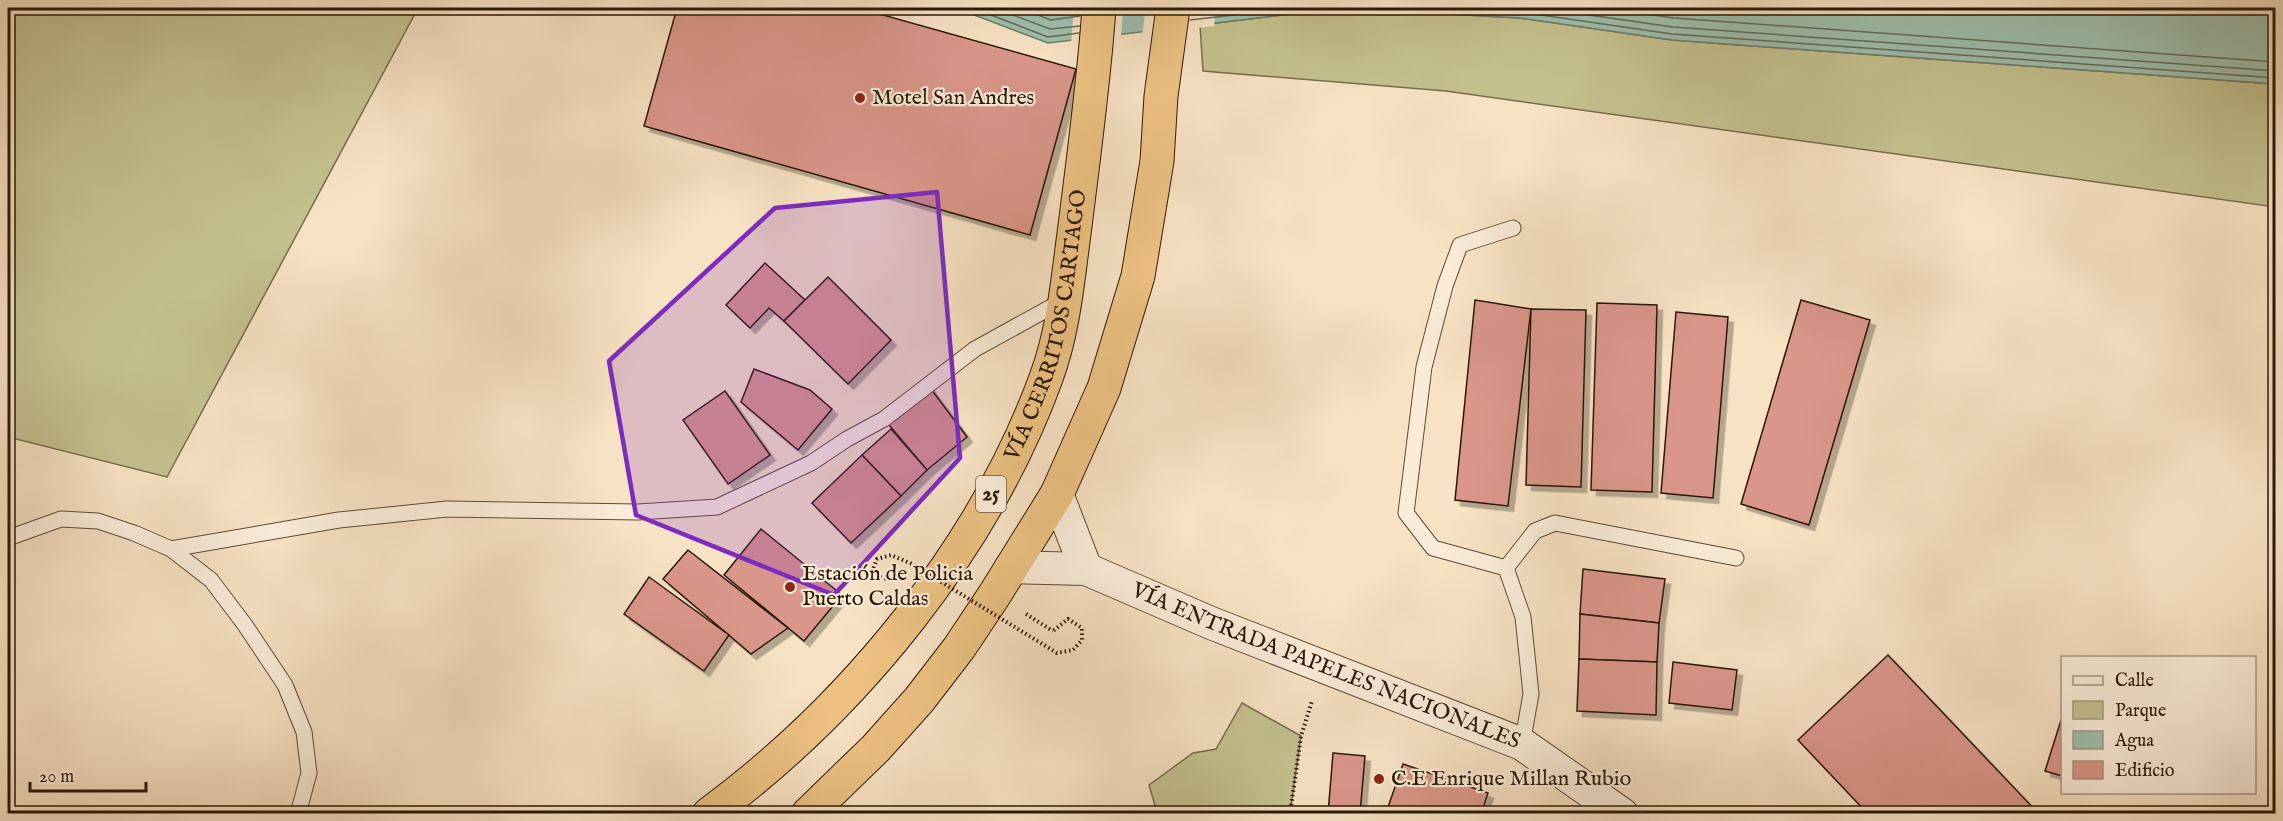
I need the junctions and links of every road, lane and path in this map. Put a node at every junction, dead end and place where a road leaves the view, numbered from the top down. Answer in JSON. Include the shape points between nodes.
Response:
{"nodes":[{"id":1,"x":1099,"y":8,"type":"edge"},
{"id":2,"x":1173,"y":8,"type":"edge"},
{"id":3,"x":1513,"y":228,"type":"dead end"},
{"id":4,"x":1066,"y":299,"type":"junction"},
{"id":5,"x":1057,"y":494,"type":"junction"},
{"id":6,"x":8,"y":538,"type":"edge"},
{"id":7,"x":171,"y":549,"type":"junction"},
{"id":8,"x":1736,"y":558,"type":"dead end"},
{"id":9,"x":1011,"y":567,"type":"junction"},
{"id":10,"x":1506,"y":568,"type":"junction"},
{"id":11,"x":1086,"y":569,"type":"junction"},
{"id":12,"x":898,"y":573,"type":"dead end"},
{"id":13,"x":1053,"y":631,"type":"dead end"},
{"id":14,"x":1323,"y":666,"type":"junction"},
{"id":15,"x":1522,"y":744,"type":"junction"},
{"id":16,"x":298,"y":813,"type":"edge"},
{"id":17,"x":709,"y":813,"type":"edge"},
{"id":18,"x":808,"y":813,"type":"edge"},
{"id":19,"x":1290,"y":813,"type":"edge"},
{"id":20,"x":1622,"y":813,"type":"edge"}],
"edges":[{"from":1,"to":4,"type":"highway","name":"VÍA CERRITOS CARTAGO","number":"25","via":[[1094,82]]},
{"from":2,"to":5,"type":"highway","number":"25","via":[[1157,161],[1138,276],[1104,388]]},
{"from":3,"to":10,"type":"lane","via":[[1460,245],[1424,367],[1406,513],[1433,548]]},
{"from":4,"to":7,"type":"lane","via":[[975,349],[884,419],[811,463],[717,507],[638,512],[447,509],[339,520]]},
{"from":4,"to":17,"type":"highway","name":"VÍA CERRITOS CARTAGO","number":"25","via":[[1047,377],[1023,434],[984,506],[934,584],[898,634],[829,711]]},
{"from":5,"to":9,"type":"highway","number":"25"},
{"from":5,"to":11,"type":"street"},
{"from":6,"to":7,"type":"lane","via":[[61,519],[98,522]]},
{"from":7,"to":16,"type":"lane","via":[[211,580],[285,685],[304,732],[309,773]]},
{"from":8,"to":10,"type":"lane","via":[[1555,523],[1535,531]]},
{"from":9,"to":11,"type":"street","name":"VÍA ENTRADA PAPELES NACIONALES"},
{"from":9,"to":18,"type":"highway","number":"25","via":[[959,648],[919,700]]},
{"from":10,"to":15,"type":"lane","via":[[1523,617],[1531,694]]},
{"from":11,"to":14,"type":"street","name":"VÍA ENTRADA PAPELES NACIONALES"},
{"from":12,"to":13,"type":"path","bridge":true,"via":[[887,579],[873,569],[877,559],[891,555],[912,564],[1057,652],[1072,650],[1082,640],[1082,628],[1068,620]]},
{"from":14,"to":15,"type":"street","name":"VÍA ENTRADA PAPELES NACIONALES"},
{"from":14,"to":19,"type":"path","via":[[1301,736]]},
{"from":15,"to":20,"type":"street","name":"VÍA ENTRADA PAPELES NACIONALES"}]}
